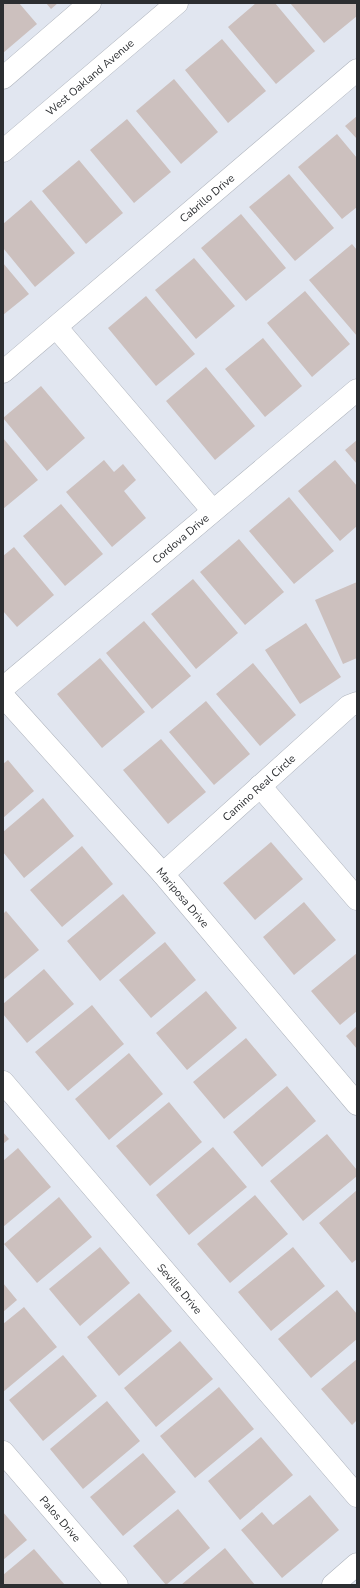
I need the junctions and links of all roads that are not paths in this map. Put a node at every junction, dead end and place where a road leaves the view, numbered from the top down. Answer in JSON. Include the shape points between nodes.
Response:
{"nodes":[{"id":1,"x":90,"y":3,"type":"edge"},
{"id":2,"x":177,"y":3,"type":"edge"},
{"id":3,"x":357,"y":70,"type":"edge"},
{"id":4,"x":3,"y":78,"type":"edge"},
{"id":5,"x":6,"y":142,"type":"edge"},
{"id":6,"x":56,"y":327,"type":"junction"},
{"id":7,"x":3,"y":372,"type":"edge"},
{"id":8,"x":357,"y":390,"type":"edge"},
{"id":9,"x":213,"y":511,"type":"junction"},
{"id":10,"x":3,"y":688,"type":"edge"},
{"id":11,"x":3,"y":696,"type":"edge"},
{"id":12,"x":357,"y":703,"type":"edge"},
{"id":13,"x":260,"y":786,"type":"junction"},
{"id":14,"x":162,"y":874,"type":"junction"},
{"id":15,"x":357,"y":899,"type":"edge"},
{"id":16,"x":3,"y":1082,"type":"edge"},
{"id":17,"x":357,"y":1104,"type":"edge"},
{"id":18,"x":3,"y":1452,"type":"edge"},
{"id":19,"x":357,"y":1496,"type":"edge"},
{"id":20,"x":357,"y":1564,"type":"edge"},
{"id":21,"x":117,"y":1585,"type":"edge"},
{"id":22,"x":332,"y":1585,"type":"edge"}],
"edges":[{"from":1,"to":4,"type":"street"},
{"from":2,"to":5,"type":"street","name":"West Oakland Avenue"},
{"from":3,"to":6,"type":"street","name":"Cabrillo Drive"},
{"from":6,"to":7,"type":"street","name":"Cabrillo Drive"},
{"from":6,"to":9,"type":"street"},
{"from":8,"to":9,"type":"street","name":"Cordova Drive"},
{"from":9,"to":10,"type":"street","name":"Cordova Drive"},
{"from":11,"to":14,"type":"street","name":"Mariposa Drive"},
{"from":12,"to":13,"type":"street","name":"Camino Real Circle","via":[[349,706]]},
{"from":13,"to":14,"type":"street","name":"Camino Real Circle"},
{"from":13,"to":15,"type":"street"},
{"from":14,"to":17,"type":"street","name":"Mariposa Drive"},
{"from":16,"to":19,"type":"street","name":"Seville Drive"},
{"from":18,"to":21,"type":"street","name":"Palos Drive"},
{"from":20,"to":22,"type":"street"}]}
